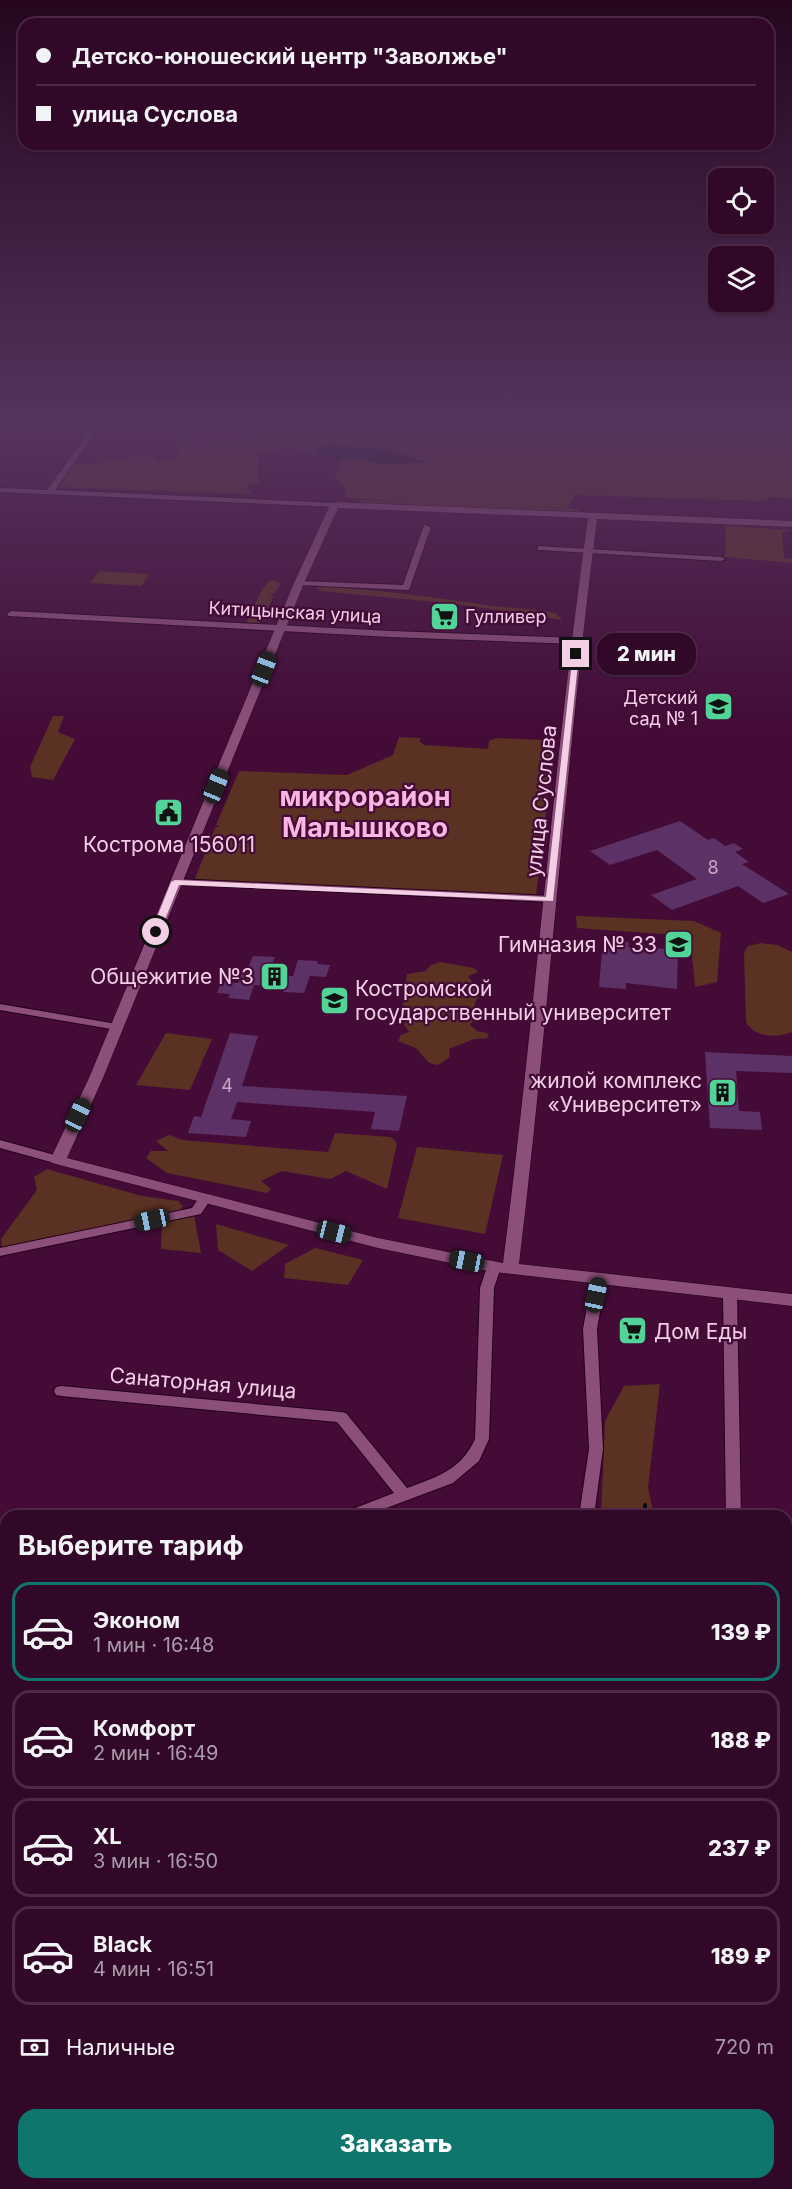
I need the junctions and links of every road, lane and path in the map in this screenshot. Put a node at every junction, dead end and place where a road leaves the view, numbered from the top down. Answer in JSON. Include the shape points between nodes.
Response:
{"nodes":[{"id":1,"x":324,"y":527,"type":"edge"},
{"id":2,"x":427,"y":527,"type":"dead end"},
{"id":3,"x":592,"y":527,"type":"edge"},
{"id":4,"x":542,"y":548,"type":"dead end"},
{"id":5,"x":589,"y":551,"type":"junction"},
{"id":6,"x":721,"y":559,"type":"dead end"},
{"id":7,"x":298,"y":583,"type":"junction"},
{"id":8,"x":11,"y":614,"type":"dead end"},
{"id":9,"x":280,"y":628,"type":"junction"},
{"id":10,"x":578,"y":641,"type":"junction"},
{"id":11,"x":175,"y":882,"type":"junction"},
{"id":12,"x":550,"y":899,"type":"junction"},
{"id":13,"x":0,"y":1007,"type":"edge"},
{"id":14,"x":117,"y":1027,"type":"junction"},
{"id":15,"x":0,"y":1144,"type":"edge"},
{"id":16,"x":58,"y":1160,"type":"junction"},
{"id":17,"x":205,"y":1199,"type":"junction"},
{"id":18,"x":0,"y":1252,"type":"edge"},
{"id":19,"x":502,"y":1268,"type":"junction"},
{"id":20,"x":599,"y":1278,"type":"junction"},
{"id":21,"x":730,"y":1293,"type":"junction"},
{"id":22,"x":792,"y":1300,"type":"edge"},
{"id":23,"x":61,"y":1391,"type":"dead end"},
{"id":24,"x":405,"y":1496,"type":"junction"},
{"id":25,"x":366,"y":1510,"type":"edge"},
{"id":26,"x":587,"y":1510,"type":"edge"},
{"id":27,"x":734,"y":1510,"type":"edge"}],
"edges":[{"from":1,"to":7,"type":"street"},
{"from":2,"to":7,"type":"street","via":[[406,588]]},
{"from":3,"to":5,"type":"street","name":"улица Суслова"},
{"from":4,"to":5,"type":"street"},
{"from":5,"to":6,"type":"street"},
{"from":5,"to":10,"type":"street","name":"улица Суслова"},
{"from":7,"to":9,"type":"street"},
{"from":8,"to":9,"type":"street","name":"Китицынская улица"},
{"from":9,"to":10,"type":"street","name":"Китицынская улица"},
{"from":9,"to":11,"type":"street"},
{"from":10,"to":12,"type":"street","name":"улица Суслова"},
{"from":11,"to":12,"type":"street"},
{"from":11,"to":14,"type":"street"},
{"from":12,"to":19,"type":"street","name":"улица Суслова","via":[[528,1120]]},
{"from":13,"to":14,"type":"street"},
{"from":14,"to":16,"type":"street"},
{"from":15,"to":16,"type":"street"},
{"from":16,"to":17,"type":"street"},
{"from":17,"to":18,"type":"street","via":[[196,1211]]},
{"from":17,"to":19,"type":"street","via":[[378,1243]]},
{"from":19,"to":20,"type":"street"},
{"from":19,"to":24,"type":"street","via":[[487,1288],[482,1439],[474,1457],[462,1469],[448,1479]]},
{"from":20,"to":21,"type":"street"},
{"from":20,"to":26,"type":"street","via":[[590,1329],[596,1449]]},
{"from":21,"to":22,"type":"street"},
{"from":21,"to":27,"type":"street"},
{"from":23,"to":24,"type":"street","name":"Санаторная улица","via":[[341,1417]]},
{"from":24,"to":25,"type":"street"}]}
